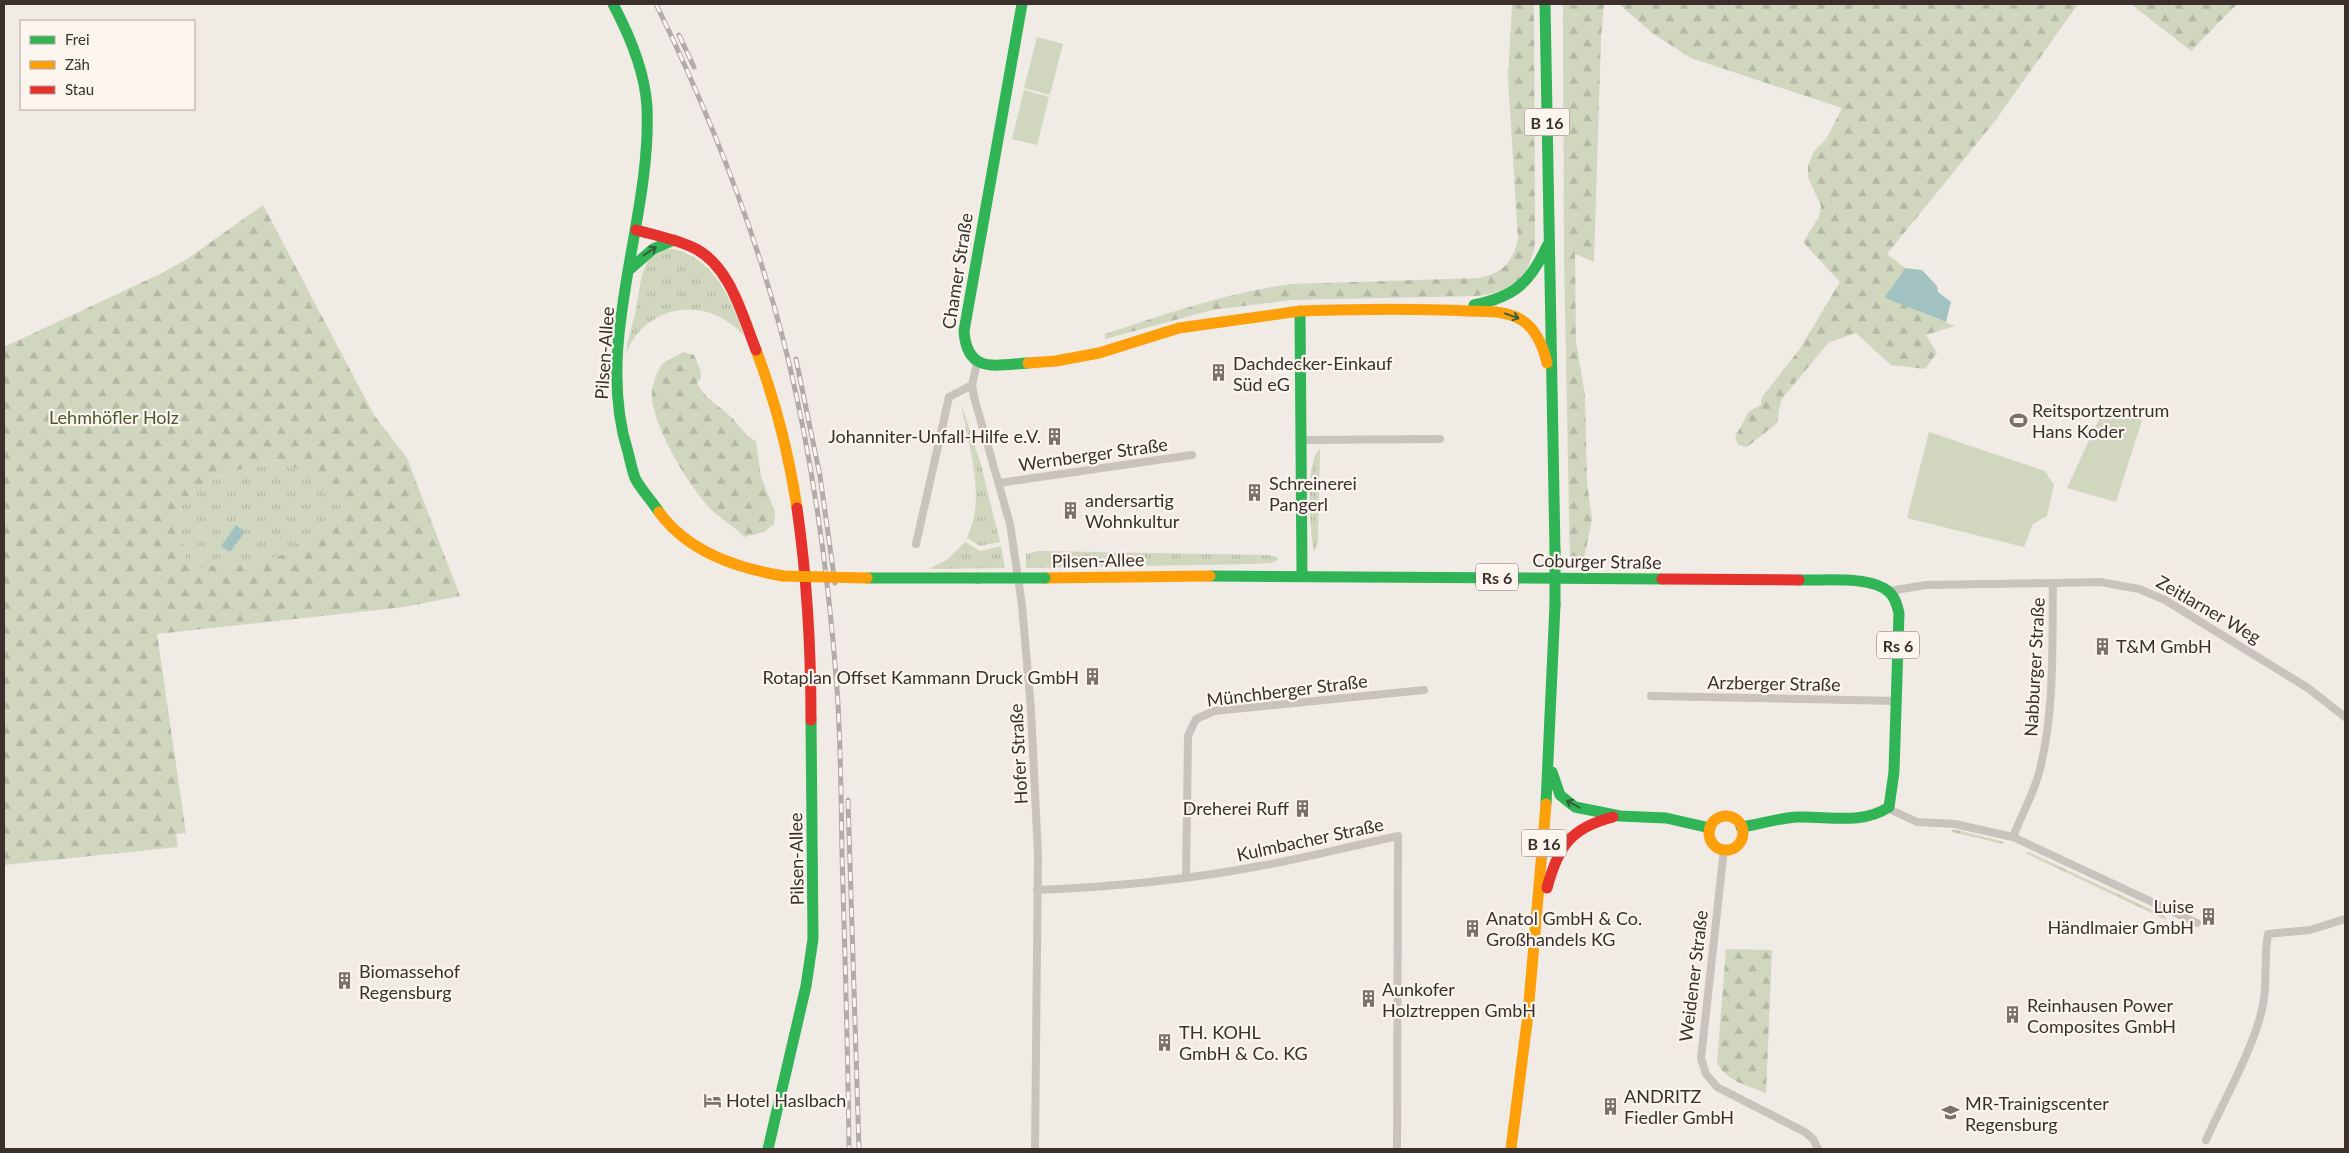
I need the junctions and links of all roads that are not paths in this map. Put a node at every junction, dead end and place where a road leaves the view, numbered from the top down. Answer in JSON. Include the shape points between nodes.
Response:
{"nodes":[{"id":1,"x":613,"y":4,"type":"edge"},
{"id":2,"x":1022,"y":4,"type":"edge"},
{"id":3,"x":1545,"y":4,"type":"edge"},
{"id":4,"x":636,"y":230,"type":"junction"},
{"id":5,"x":674,"y":240,"type":"junction"},
{"id":6,"x":1550,"y":240,"type":"junction"},
{"id":7,"x":630,"y":269,"type":"junction"},
{"id":8,"x":1446,"y":309,"type":"junction"},
{"id":9,"x":1300,"y":311,"type":"junction"},
{"id":10,"x":977,"y":363,"type":"junction"},
{"id":11,"x":972,"y":385,"type":"junction"},
{"id":12,"x":1552,"y":388,"type":"junction"},
{"id":13,"x":1440,"y":439,"type":"dead end"},
{"id":14,"x":1302,"y":440,"type":"junction"},
{"id":15,"x":1192,"y":455,"type":"dead end"},
{"id":16,"x":999,"y":483,"type":"junction"},
{"id":17,"x":916,"y":544,"type":"dead end"},
{"id":18,"x":1302,"y":575,"type":"junction"},
{"id":19,"x":2053,"y":583,"type":"junction"},
{"id":20,"x":1889,"y":591,"type":"junction"},
{"id":21,"x":1424,"y":690,"type":"dead end"},
{"id":22,"x":1651,"y":696,"type":"dead end"},
{"id":23,"x":1897,"y":701,"type":"junction"},
{"id":24,"x":2345,"y":717,"type":"edge"},
{"id":25,"x":1550,"y":761,"type":"junction"},
{"id":26,"x":1887,"y":808,"type":"junction"},
{"id":27,"x":1620,"y":816,"type":"junction"},
{"id":28,"x":1741,"y":827,"type":"junction"},
{"id":29,"x":1710,"y":828,"type":"junction"},
{"id":30,"x":2012,"y":837,"type":"junction"},
{"id":31,"x":1724,"y":850,"type":"junction"},
{"id":32,"x":1186,"y":878,"type":"junction"},
{"id":33,"x":1036,"y":890,"type":"junction"},
{"id":34,"x":2345,"y":919,"type":"edge"},
{"id":35,"x":2196,"y":923,"type":"dead end"},
{"id":36,"x":1538,"y":925,"type":"junction"},
{"id":37,"x":2206,"y":1140,"type":"dead end"},
{"id":38,"x":768,"y":1149,"type":"edge"},
{"id":39,"x":1035,"y":1149,"type":"edge"},
{"id":40,"x":1397,"y":1149,"type":"edge"},
{"id":41,"x":1511,"y":1149,"type":"edge"},
{"id":42,"x":1818,"y":1149,"type":"edge"}],
"edges":[{"from":1,"to":4,"type":"main road","name":"Pilsen-Allee","via":[[637,56],[647,107],[646,161]]},
{"from":2,"to":10,"type":"main road","name":"Chamer Straße","via":[[964,331],[966,351]]},
{"from":3,"to":6,"type":"main road","number":"B 16"},
{"from":4,"to":5,"type":"main road","name":"Pilsen-Allee"},
{"from":4,"to":7,"type":"main road","name":"Pilsen-Allee"},
{"from":7,"to":5,"type":"main road","one_way":true,"via":[[653,249]]},
{"from":5,"to":38,"type":"main road","name":"Pilsen-Allee","via":[[705,254],[723,275],[732,293],[757,354],[776,414],[803,549],[810,640],[814,905],[811,961]]},
{"from":6,"to":8,"type":"main road","number":"B 16","via":[[1532,276],[1511,295],[1491,303]]},
{"from":6,"to":12,"type":"main road","number":"B 16"},
{"from":7,"to":18,"type":"main road","name":"Pilsen-Allee","bridge":true,"via":[[617,369],[616,407],[626,453],[634,476],[659,514],[689,542],[722,561],[756,572],[783,576],[1045,578]]},
{"from":8,"to":9,"type":"main road"},
{"from":8,"to":12,"type":"main road","number":"B 16","one_way":true,"via":[[1501,313],[1531,327],[1545,354]]},
{"from":9,"to":10,"type":"main road","via":[[1180,328],[1099,353],[1056,361],[1020,365]]},
{"from":9,"to":14,"type":"main road"},
{"from":10,"to":11,"type":"street","name":"Hofer Straße"},
{"from":11,"to":16,"type":"street","name":"Hofer Straße"},
{"from":11,"to":17,"type":"street","via":[[950,397]]},
{"from":12,"to":25,"type":"main road","number":"B 16","bridge":true,"via":[[1555,605]]},
{"from":13,"to":14,"type":"street"},
{"from":14,"to":18,"type":"main road"},
{"from":15,"to":16,"type":"street","name":"Wernberger Straße"},
{"from":16,"to":33,"type":"street","name":"Hofer Straße","via":[[1010,524],[1018,577],[1031,710],[1038,855]]},
{"from":18,"to":20,"type":"main road","name":"Coburger Straße","number":"Rs 6","via":[[1860,581]]},
{"from":19,"to":20,"type":"street","name":"Zeitlarner Weg","via":[[1926,585]]},
{"from":19,"to":24,"type":"street","name":"Zeitlarner Weg","via":[[2120,584],[2153,594],[2308,688]]},
{"from":19,"to":30,"type":"street","name":"Nabburger Straße","via":[[2045,747],[2038,776]]},
{"from":20,"to":23,"type":"main road","number":"Rs 6","via":[[1899,613]]},
{"from":21,"to":32,"type":"street","name":"Münchberger Straße","via":[[1214,711],[1196,719],[1188,736]]},
{"from":22,"to":23,"type":"street","name":"Arzberger Straße"},
{"from":23,"to":26,"type":"main road","number":"Rs 6","via":[[1892,800]]},
{"from":27,"to":25,"type":"main road","number":"B 16","one_way":true,"via":[[1588,811],[1566,801],[1555,785]]},
{"from":25,"to":36,"type":"main road","number":"B 16"},
{"from":26,"to":28,"type":"main road","via":[[1877,815],[1860,818],[1796,817]]},
{"from":26,"to":30,"type":"street","via":[[1918,822],[1955,824]]},
{"from":27,"to":29,"type":"main road","via":[[1666,818]]},
{"from":27,"to":36,"type":"main road","number":"B 16","via":[[1592,822],[1568,838],[1553,863]]},
{"from":28,"to":29,"type":"main road","via":[[1735,819],[1726,816],[1716,819]]},
{"from":28,"to":31,"type":"main road","via":[[1740,841],[1734,848]]},
{"from":29,"to":31,"type":"main road","via":[[1711,842]]},
{"from":30,"to":35,"type":"street"},
{"from":31,"to":42,"type":"street","name":"Weidener Straße","via":[[1701,1058],[1706,1074],[1717,1087],[1730,1095],[1805,1132]]},
{"from":32,"to":33,"type":"street","name":"Kulmbacher Straße","via":[[1103,888]]},
{"from":32,"to":40,"type":"street","name":"Kulmbacher Straße","via":[[1268,865],[1398,836]]},
{"from":33,"to":39,"type":"street","name":"Hofer Straße"},
{"from":34,"to":37,"type":"street","via":[[2310,930],[2268,934],[2261,1016]]},
{"from":36,"to":41,"type":"main road","number":"B 16"}]}
